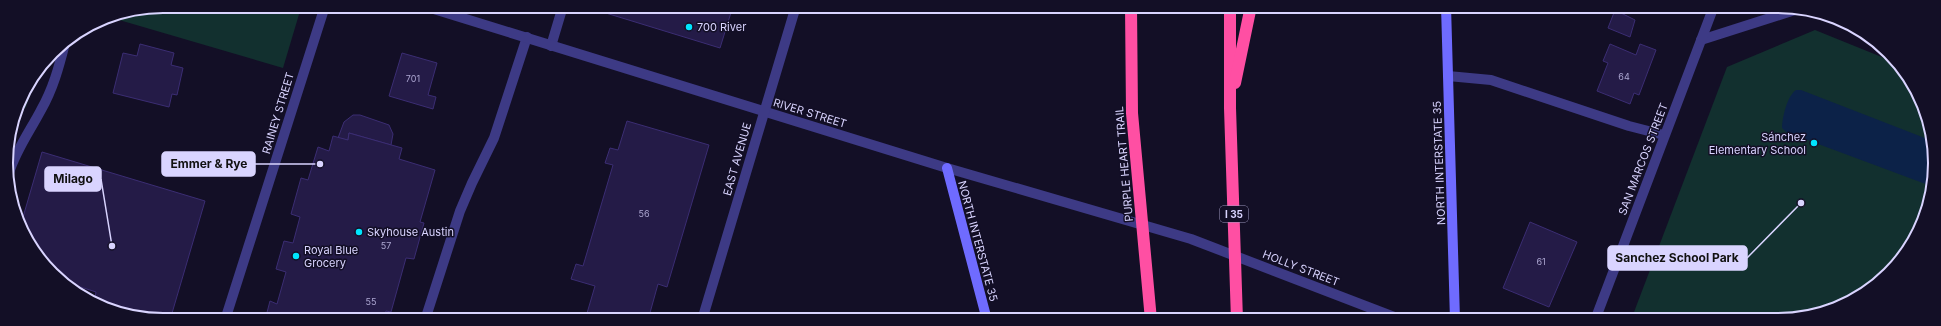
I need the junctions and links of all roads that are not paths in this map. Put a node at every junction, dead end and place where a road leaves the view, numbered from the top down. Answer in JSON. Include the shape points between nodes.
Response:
{"nodes":[{"id":1,"x":323,"y":13,"type":"edge"},
{"id":2,"x":447,"y":13,"type":"edge"},
{"id":3,"x":561,"y":13,"type":"edge"},
{"id":4,"x":794,"y":13,"type":"edge"},
{"id":5,"x":1125,"y":13,"type":"edge"},
{"id":6,"x":1131,"y":13,"type":"edge"},
{"id":7,"x":1230,"y":13,"type":"edge"},
{"id":8,"x":1250,"y":13,"type":"edge"},
{"id":9,"x":1446,"y":13,"type":"edge"},
{"id":10,"x":1711,"y":13,"type":"edge"},
{"id":11,"x":1785,"y":13,"type":"edge"},
{"id":12,"x":527,"y":37,"type":"junction"},
{"id":13,"x":1700,"y":40,"type":"junction"},
{"id":14,"x":551,"y":46,"type":"junction"},
{"id":15,"x":63,"y":51,"type":"edge"},
{"id":16,"x":1448,"y":76,"type":"junction"},
{"id":17,"x":1230,"y":108,"type":"junction"},
{"id":18,"x":764,"y":111,"type":"junction"},
{"id":19,"x":1132,"y":113,"type":"junction"},
{"id":20,"x":1664,"y":135,"type":"junction"},
{"id":21,"x":13,"y":162,"type":"edge"},
{"id":22,"x":947,"y":168,"type":"junction"},
{"id":23,"x":1191,"y":240,"type":"joint"},
{"id":24,"x":227,"y":313,"type":"edge"},
{"id":25,"x":427,"y":313,"type":"edge"},
{"id":26,"x":704,"y":313,"type":"edge"},
{"id":27,"x":985,"y":313,"type":"edge"},
{"id":28,"x":1150,"y":313,"type":"edge"},
{"id":29,"x":1237,"y":313,"type":"edge"},
{"id":30,"x":1384,"y":313,"type":"edge"},
{"id":31,"x":1455,"y":313,"type":"edge"},
{"id":32,"x":1598,"y":313,"type":"edge"}],
"edges":[{"from":1,"to":24,"type":"street","name":"RAINEY STREET"},
{"from":2,"to":12,"type":"street","name":"RIVER STREET"},
{"from":3,"to":14,"type":"street"},
{"from":4,"to":18,"type":"street","name":"EAST AVENUE"},
{"from":5,"to":19,"type":"highway"},
{"from":6,"to":19,"type":"highway","name":"PURPLE HEART TRAIL"},
{"from":7,"to":17,"type":"highway","number":"I 35"},
{"from":8,"to":17,"type":"highway"},
{"from":9,"to":16,"type":"main road","name":"NORTH INTERSTATE 35"},
{"from":10,"to":13,"type":"street","name":"SAN MARCOS STREET"},
{"from":11,"to":13,"type":"street"},
{"from":12,"to":14,"type":"street","name":"RIVER STREET"},
{"from":12,"to":25,"type":"street","via":[[494,138],[460,211]]},
{"from":13,"to":20,"type":"street","name":"SAN MARCOS STREET"},
{"from":14,"to":18,"type":"street","name":"RIVER STREET"},
{"from":15,"to":21,"type":"street","via":[[54,83]]},
{"from":16,"to":20,"type":"street","via":[[1491,80],[1629,126]]},
{"from":16,"to":31,"type":"main road","name":"NORTH INTERSTATE 35"},
{"from":17,"to":29,"type":"highway","number":"I 35"},
{"from":18,"to":22,"type":"street","name":"RIVER STREET"},
{"from":18,"to":26,"type":"street","name":"EAST AVENUE"},
{"from":19,"to":28,"type":"highway","name":"PURPLE HEART TRAIL"},
{"from":20,"to":32,"type":"street","name":"SAN MARCOS STREET"},
{"from":22,"to":23,"type":"street","name":"RIVER STREET"},
{"from":22,"to":27,"type":"main road","name":"NORTH INTERSTATE 35"},
{"from":23,"to":30,"type":"street","name":"HOLLY STREET"}]}
